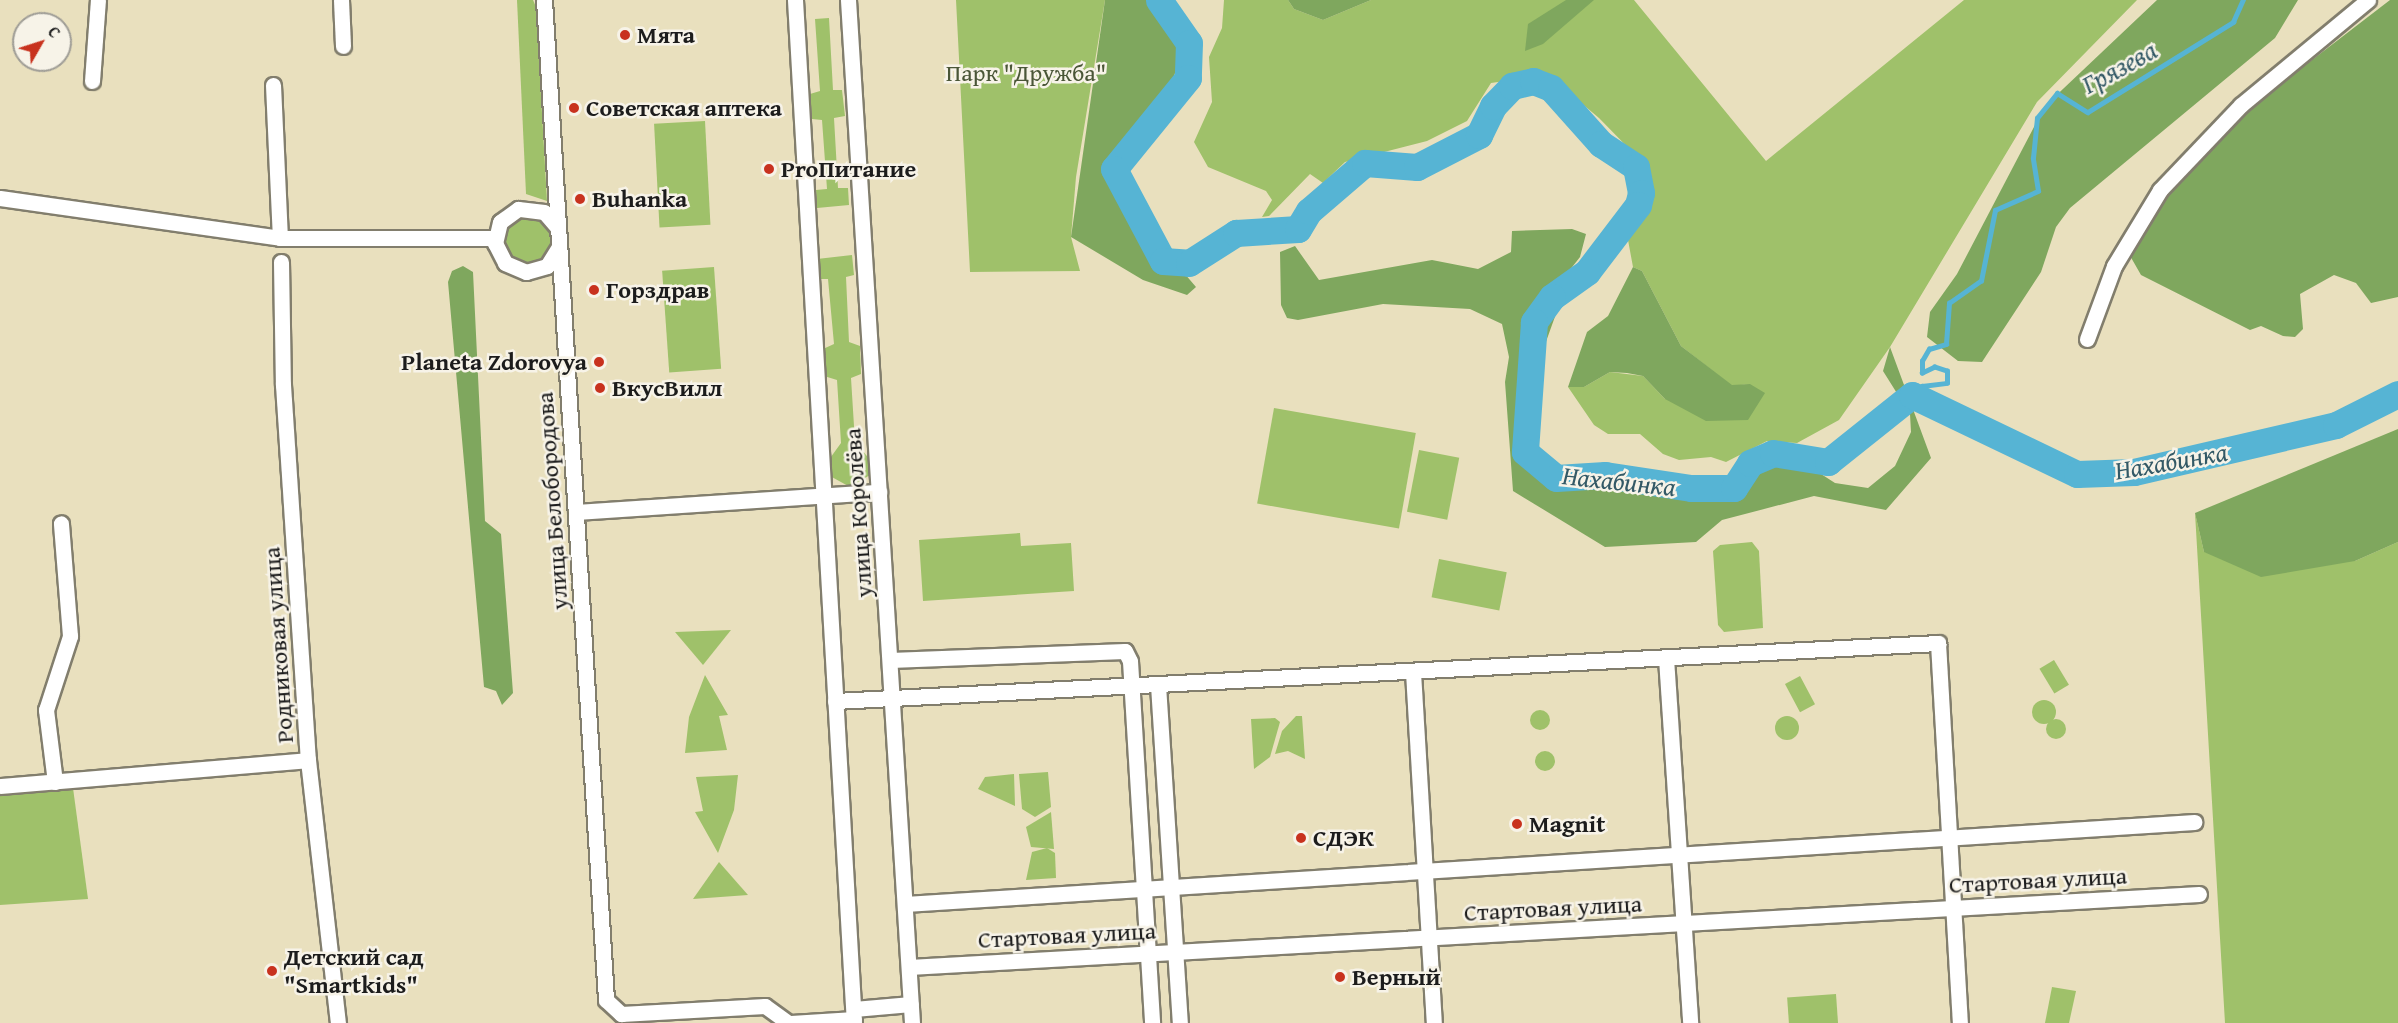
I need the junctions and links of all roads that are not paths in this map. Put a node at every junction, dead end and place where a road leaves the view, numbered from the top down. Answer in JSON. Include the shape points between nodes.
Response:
{"nodes":[{"id":1,"x":98,"y":0,"type":"edge"},
{"id":2,"x":341,"y":0,"type":"edge"},
{"id":3,"x":543,"y":0,"type":"edge"},
{"id":4,"x":795,"y":0,"type":"edge"},
{"id":5,"x":848,"y":0,"type":"edge"},
{"id":6,"x":2368,"y":0,"type":"edge"},
{"id":7,"x":343,"y":46,"type":"dead end"},
{"id":8,"x":92,"y":81,"type":"dead end"},
{"id":9,"x":273,"y":84,"type":"dead end"},
{"id":10,"x":0,"y":198,"type":"edge"},
{"id":11,"x":558,"y":228,"type":"junction"},
{"id":12,"x":280,"y":238,"type":"junction"},
{"id":13,"x":495,"y":238,"type":"junction"},
{"id":14,"x":559,"y":247,"type":"junction"},
{"id":15,"x":281,"y":262,"type":"dead end"},
{"id":16,"x":2087,"y":339,"type":"dead end"},
{"id":17,"x":879,"y":492,"type":"junction"},
{"id":18,"x":823,"y":496,"type":"junction"},
{"id":19,"x":576,"y":512,"type":"junction"},
{"id":20,"x":62,"y":523,"type":"dead end"},
{"id":21,"x":1666,"y":658,"type":"junction"},
{"id":22,"x":890,"y":660,"type":"junction"},
{"id":23,"x":1413,"y":672,"type":"junction"},
{"id":24,"x":1158,"y":685,"type":"junction"},
{"id":25,"x":1131,"y":686,"type":"junction"},
{"id":26,"x":892,"y":698,"type":"junction"},
{"id":27,"x":835,"y":701,"type":"junction"},
{"id":28,"x":308,"y":760,"type":"junction"},
{"id":29,"x":55,"y":782,"type":"junction"},
{"id":30,"x":0,"y":786,"type":"edge"},
{"id":31,"x":2194,"y":822,"type":"dead end"},
{"id":32,"x":1949,"y":838,"type":"junction"},
{"id":33,"x":1679,"y":855,"type":"junction"},
{"id":34,"x":1425,"y":871,"type":"junction"},
{"id":35,"x":1171,"y":887,"type":"junction"},
{"id":36,"x":1144,"y":889,"type":"junction"},
{"id":37,"x":2199,"y":894,"type":"dead end"},
{"id":38,"x":905,"y":904,"type":"junction"},
{"id":39,"x":1953,"y":908,"type":"junction"},
{"id":40,"x":1684,"y":923,"type":"junction"},
{"id":41,"x":1429,"y":938,"type":"junction"},
{"id":42,"x":1175,"y":952,"type":"junction"},
{"id":43,"x":1148,"y":954,"type":"junction"},
{"id":44,"x":909,"y":967,"type":"junction"},
{"id":45,"x":911,"y":1004,"type":"junction"},
{"id":46,"x":854,"y":1017,"type":"edge"},
{"id":47,"x":338,"y":1023,"type":"edge"},
{"id":48,"x":789,"y":1023,"type":"edge"},
{"id":49,"x":912,"y":1023,"type":"edge"},
{"id":50,"x":1152,"y":1023,"type":"edge"},
{"id":51,"x":1180,"y":1023,"type":"edge"},
{"id":52,"x":1434,"y":1023,"type":"edge"},
{"id":53,"x":1690,"y":1023,"type":"edge"},
{"id":54,"x":1960,"y":1023,"type":"edge"}],
"edges":[{"from":1,"to":8,"type":"street"},
{"from":2,"to":7,"type":"street"},
{"from":3,"to":11,"type":"street","name":"улица Белобородова"},
{"from":4,"to":18,"type":"street","name":"улица Королёва"},
{"from":5,"to":17,"type":"street","name":"улица Королёва"},
{"from":6,"to":16,"type":"street","via":[[2241,105],[2160,190],[2114,266]]},
{"from":9,"to":12,"type":"street"},
{"from":10,"to":12,"type":"street"},
{"from":11,"to":13,"type":"street","via":[[544,212],[524,207],[504,217]]},
{"from":11,"to":14,"type":"street","name":"улица Белобородова"},
{"from":12,"to":13,"type":"street"},
{"from":13,"to":14,"type":"street","via":[[501,259],[520,272],[542,269]]},
{"from":14,"to":19,"type":"street","name":"улица Белобородова"},
{"from":15,"to":28,"type":"street","name":"Родниковая улица","via":[[283,385]]},
{"from":17,"to":18,"type":"street"},
{"from":17,"to":22,"type":"street","name":"улица Королёва"},
{"from":18,"to":19,"type":"street"},
{"from":18,"to":27,"type":"street","name":"улица Королёва"},
{"from":19,"to":48,"type":"street","name":"улица Белобородова","via":[[606,1000],[621,1014],[765,1006]]},
{"from":20,"to":29,"type":"street","via":[[70,636],[45,710]]},
{"from":21,"to":23,"type":"street"},
{"from":21,"to":32,"type":"street","via":[[1938,643]]},
{"from":21,"to":33,"type":"street"},
{"from":22,"to":25,"type":"street","via":[[1114,649],[1125,651],[1130,661]]},
{"from":22,"to":26,"type":"street","name":"улица Королёва"},
{"from":23,"to":24,"type":"street"},
{"from":23,"to":34,"type":"street"},
{"from":24,"to":25,"type":"street"},
{"from":24,"to":35,"type":"street"},
{"from":25,"to":26,"type":"street"},
{"from":25,"to":36,"type":"street"},
{"from":26,"to":27,"type":"street"},
{"from":26,"to":38,"type":"street","name":"улица Королёва"},
{"from":27,"to":46,"type":"street","name":"улица Королёва"},
{"from":28,"to":29,"type":"street"},
{"from":28,"to":47,"type":"street","name":"Родниковая улица"},
{"from":29,"to":30,"type":"street"},
{"from":31,"to":32,"type":"street","name":"Стартовая улица"},
{"from":32,"to":33,"type":"street","name":"Стартовая улица"},
{"from":32,"to":39,"type":"street"},
{"from":33,"to":34,"type":"street","name":"Стартовая улица"},
{"from":33,"to":40,"type":"street"},
{"from":34,"to":35,"type":"street","name":"Стартовая улица"},
{"from":34,"to":41,"type":"street"},
{"from":35,"to":36,"type":"street","name":"Стартовая улица"},
{"from":35,"to":42,"type":"street"},
{"from":36,"to":38,"type":"street","name":"Стартовая улица"},
{"from":36,"to":43,"type":"street"},
{"from":37,"to":39,"type":"street","name":"Стартовая улица"},
{"from":38,"to":44,"type":"street","name":"улица Королёва"},
{"from":39,"to":40,"type":"street","name":"Стартовая улица"},
{"from":39,"to":54,"type":"street"},
{"from":40,"to":41,"type":"street","name":"Стартовая улица"},
{"from":40,"to":53,"type":"street"},
{"from":41,"to":42,"type":"street","name":"Стартовая улица"},
{"from":41,"to":52,"type":"street"},
{"from":42,"to":43,"type":"street","name":"Стартовая улица"},
{"from":42,"to":51,"type":"street"},
{"from":43,"to":44,"type":"street","name":"Стартовая улица"},
{"from":43,"to":50,"type":"street"},
{"from":44,"to":45,"type":"street","name":"улица Королёва"},
{"from":45,"to":46,"type":"street"},
{"from":45,"to":49,"type":"street","name":"улица Королёва"},
{"from":46,"to":48,"type":"street"}]}
